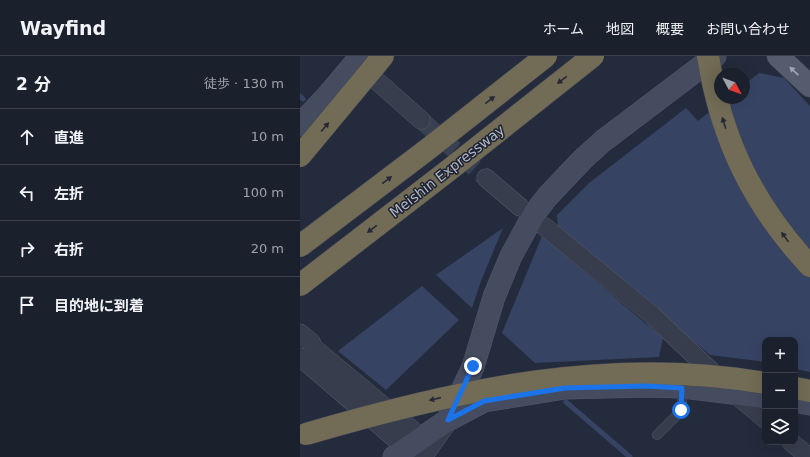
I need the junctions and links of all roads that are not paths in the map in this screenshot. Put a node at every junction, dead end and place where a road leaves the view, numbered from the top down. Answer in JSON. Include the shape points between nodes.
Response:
{"nodes":[{"id":1,"x":383,"y":56,"type":"edge"},
{"id":2,"x":546,"y":56,"type":"edge"},
{"id":3,"x":593,"y":56,"type":"edge"},
{"id":4,"x":708,"y":56,"type":"edge"},
{"id":5,"x":715,"y":56,"type":"edge"},
{"id":6,"x":778,"y":56,"type":"edge"},
{"id":7,"x":355,"y":58,"type":"edge"},
{"id":8,"x":810,"y":86,"type":"edge"},
{"id":9,"x":421,"y":120,"type":"tunnel mouth"},
{"id":10,"x":300,"y":125,"type":"edge"},
{"id":11,"x":300,"y":156,"type":"edge"},
{"id":12,"x":486,"y":178,"type":"tunnel mouth"},
{"id":13,"x":520,"y":207,"type":"dead end"},
{"id":14,"x":545,"y":227,"type":"dead end"},
{"id":15,"x":300,"y":246,"type":"edge"},
{"id":16,"x":810,"y":266,"type":"edge"},
{"id":17,"x":300,"y":285,"type":"edge"},
{"id":18,"x":300,"y":332,"type":"edge"},
{"id":19,"x":300,"y":358,"type":"edge"},
{"id":20,"x":762,"y":382,"type":"edge"},
{"id":21,"x":682,"y":388,"type":"junction"},
{"id":22,"x":798,"y":389,"type":"edge"},
{"id":23,"x":810,"y":391,"type":"edge"},
{"id":24,"x":734,"y":393,"type":"junction"},
{"id":25,"x":762,"y":397,"type":"edge"},
{"id":26,"x":798,"y":402,"type":"edge"},
{"id":27,"x":810,"y":404,"type":"edge"},
{"id":28,"x":762,"y":417,"type":"edge"},
{"id":29,"x":448,"y":420,"type":"junction"},
{"id":30,"x":303,"y":434,"type":"edge"},
{"id":31,"x":657,"y":435,"type":"dead end"},
{"id":32,"x":795,"y":445,"type":"edge"},
{"id":33,"x":412,"y":450,"type":"edge"},
{"id":34,"x":810,"y":457,"type":"edge"}],
"edges":[{"from":11,"to":1,"type":"highway","one_way":true,"bridge":true},
{"from":15,"to":2,"type":"highway","name":"Meishin Expressway","one_way":true,"bridge":true},
{"from":3,"to":17,"type":"highway","name":"Meishin Expressway","one_way":true,"bridge":true},
{"from":16,"to":4,"type":"highway","one_way":true,"bridge":true,"via":[[792,248],[772,220],[738,162],[718,103]]},
{"from":5,"to":29,"type":"street","via":[[603,141],[564,178],[534,214],[511,256],[494,297],[473,366]]},
{"from":8,"to":6,"type":"main road","one_way":true},
{"from":7,"to":9,"type":"street"},
{"from":7,"to":10,"type":"street","via":[[329,94]]},
{"from":12,"to":13,"type":"street"},
{"from":14,"to":24,"type":"street","via":[[652,315]]},
{"from":18,"to":33,"type":"street"},
{"from":19,"to":33,"type":"street"},
{"from":20,"to":30,"type":"highway","one_way":true,"bridge":true,"via":[[733,377],[681,374],[577,376],[466,392]]},
{"from":21,"to":24,"type":"street"},
{"from":21,"to":29,"type":"street","via":[[565,388],[484,401]]},
{"from":21,"to":31,"type":"lane","via":[[681,410]]},
{"from":22,"to":23,"type":"highway"},
{"from":24,"to":25,"type":"street"},
{"from":24,"to":28,"type":"street"},
{"from":26,"to":27,"type":"street"},
{"from":29,"to":33,"type":"street"},
{"from":32,"to":34,"type":"street"}]}
